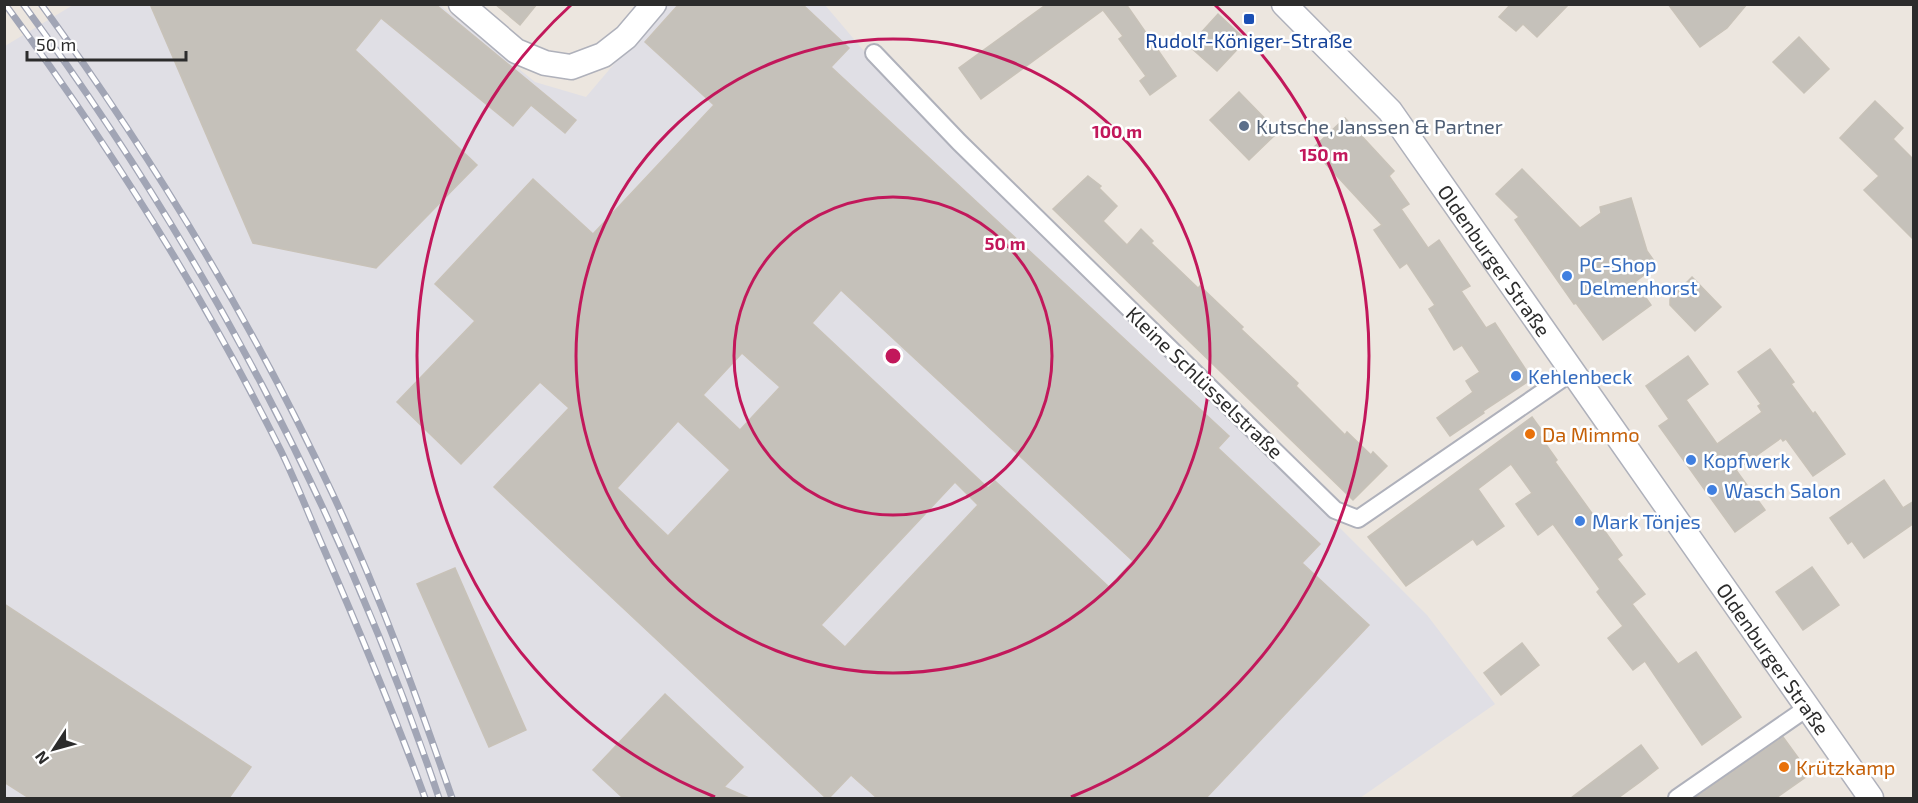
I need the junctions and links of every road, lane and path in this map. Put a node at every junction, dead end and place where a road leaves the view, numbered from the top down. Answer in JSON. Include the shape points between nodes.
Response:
{"nodes":[{"id":1,"x":461,"y":4,"type":"edge"},
{"id":2,"x":654,"y":4,"type":"edge"},
{"id":3,"x":1284,"y":4,"type":"edge"},
{"id":4,"x":874,"y":53,"type":"dead end"},
{"id":5,"x":1572,"y":372,"type":"junction"},
{"id":6,"x":1807,"y":708,"type":"junction"},
{"id":7,"x":1677,"y":798,"type":"edge"},
{"id":8,"x":1870,"y":798,"type":"edge"}],
"edges":[{"from":1,"to":2,"type":"main road","via":[[516,51],[545,63],[571,67],[603,55],[626,37]]},
{"from":3,"to":5,"type":"main road","name":"Oldenburger Straße","via":[[1390,111]]},
{"from":4,"to":5,"type":"street","name":"Kleine Schlüsselstraße","via":[[959,142],[1335,510],[1358,519]]},
{"from":5,"to":6,"type":"main road","name":"Oldenburger Straße"},
{"from":6,"to":7,"type":"street"},
{"from":6,"to":8,"type":"main road","name":"Oldenburger Straße"}]}
